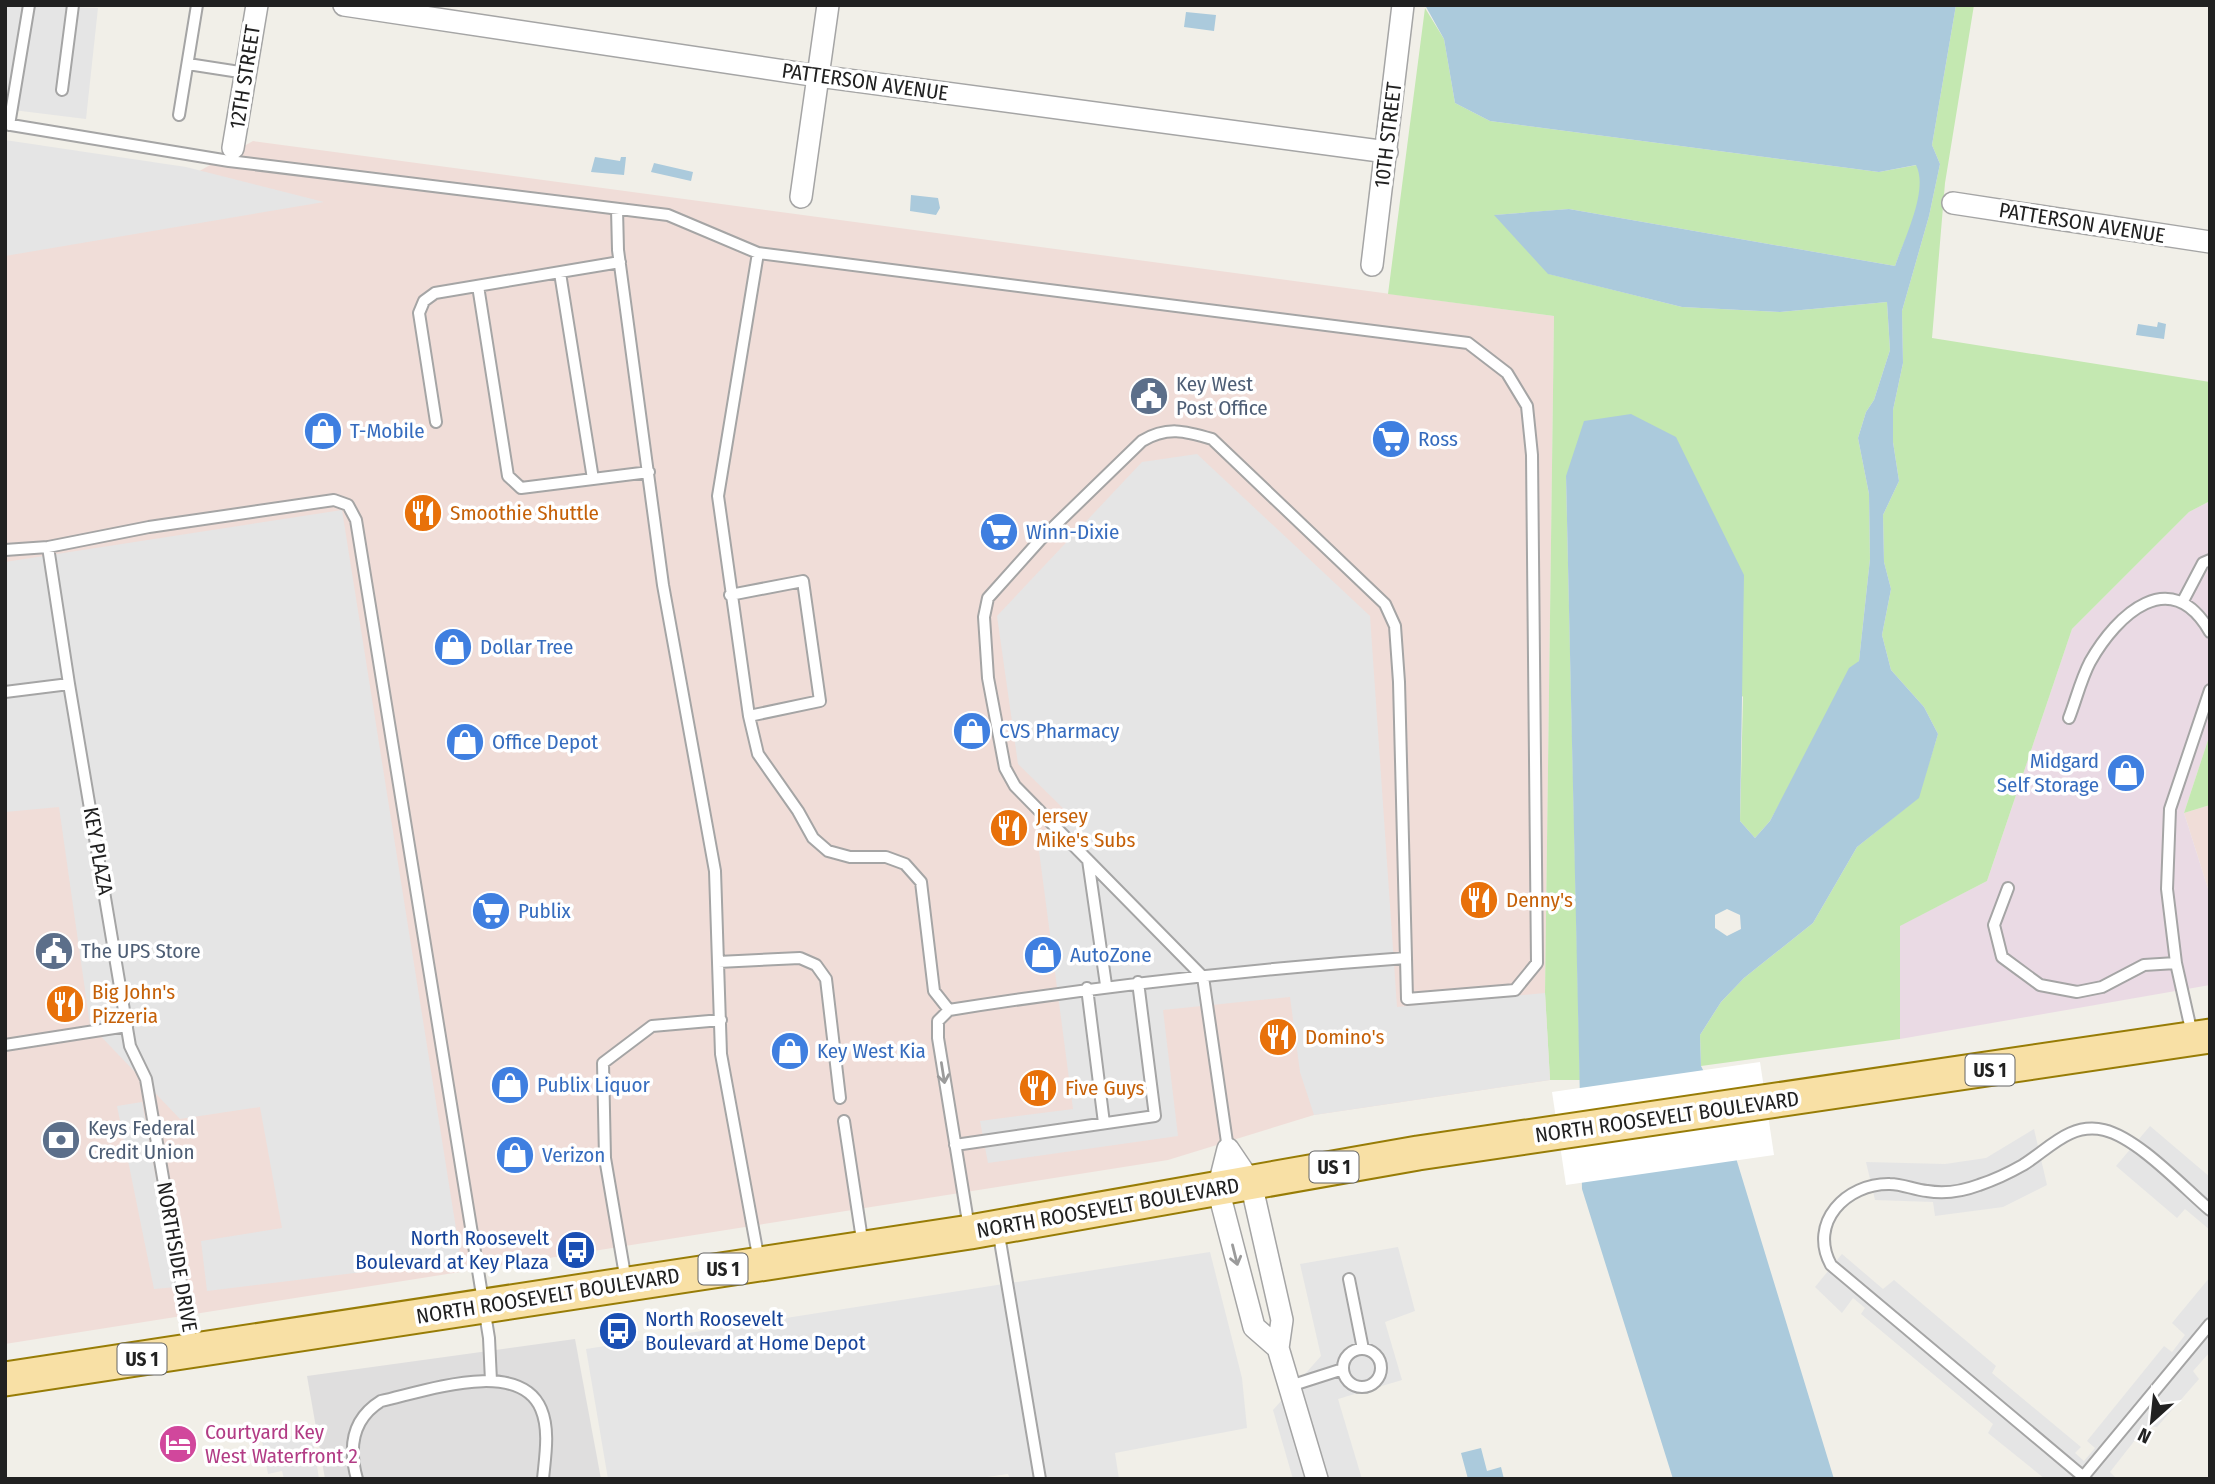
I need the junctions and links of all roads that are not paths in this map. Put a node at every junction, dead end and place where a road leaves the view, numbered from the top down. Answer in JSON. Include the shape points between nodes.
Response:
{"nodes":[{"id":1,"x":29,"y":5,"type":"edge"},
{"id":2,"x":73,"y":5,"type":"edge"},
{"id":3,"x":197,"y":5,"type":"edge"},
{"id":4,"x":257,"y":5,"type":"edge"},
{"id":5,"x":344,"y":5,"type":"edge"},
{"id":6,"x":828,"y":5,"type":"edge"},
{"id":7,"x":1402,"y":5,"type":"edge"},
{"id":8,"x":187,"y":64,"type":"junction"},
{"id":9,"x":246,"y":73,"type":"junction"},
{"id":10,"x":818,"y":76,"type":"junction"},
{"id":11,"x":62,"y":90,"type":"dead end"},
{"id":12,"x":179,"y":115,"type":"dead end"},
{"id":13,"x":7,"y":124,"type":"edge"},
{"id":14,"x":233,"y":148,"type":"dead end"},
{"id":15,"x":1387,"y":152,"type":"junction"},
{"id":16,"x":801,"y":197,"type":"dead end"},
{"id":17,"x":1953,"y":203,"type":"dead end"},
{"id":18,"x":617,"y":209,"type":"junction"},
{"id":19,"x":2210,"y":242,"type":"edge"},
{"id":20,"x":758,"y":253,"type":"junction"},
{"id":21,"x":620,"y":262,"type":"junction"},
{"id":22,"x":1372,"y":265,"type":"dead end"},
{"id":23,"x":560,"y":272,"type":"junction"},
{"id":24,"x":478,"y":286,"type":"junction"},
{"id":25,"x":436,"y":422,"type":"dead end"},
{"id":26,"x":649,"y":471,"type":"junction"},
{"id":27,"x":593,"y":479,"type":"junction"},
{"id":28,"x":48,"y":547,"type":"junction"},
{"id":29,"x":5,"y":550,"type":"edge"},
{"id":30,"x":2210,"y":560,"type":"edge"},
{"id":31,"x":730,"y":595,"type":"junction"},
{"id":32,"x":2183,"y":601,"type":"junction"},
{"id":33,"x":2210,"y":632,"type":"edge"},
{"id":34,"x":69,"y":684,"type":"junction"},
{"id":35,"x":2210,"y":690,"type":"edge"},
{"id":36,"x":5,"y":692,"type":"edge"},
{"id":37,"x":749,"y":716,"type":"junction"},
{"id":38,"x":2069,"y":718,"type":"dead end"},
{"id":39,"x":1088,"y":860,"type":"junction"},
{"id":40,"x":2008,"y":888,"type":"dead end"},
{"id":41,"x":1406,"y":958,"type":"junction"},
{"id":42,"x":718,"y":962,"type":"junction"},
{"id":43,"x":2176,"y":963,"type":"junction"},
{"id":44,"x":1203,"y":977,"type":"junction"},
{"id":45,"x":1138,"y":982,"type":"junction"},
{"id":46,"x":1106,"y":985,"type":"junction"},
{"id":47,"x":1087,"y":988,"type":"junction"},
{"id":48,"x":949,"y":1010,"type":"junction"},
{"id":49,"x":721,"y":1020,"type":"junction"},
{"id":50,"x":127,"y":1026,"type":"junction"},
{"id":51,"x":2202,"y":1038,"type":"edge"},
{"id":52,"x":5,"y":1045,"type":"edge"},
{"id":53,"x":146,"y":1079,"type":"joint"},
{"id":54,"x":840,"y":1098,"type":"dead end"},
{"id":55,"x":844,"y":1121,"type":"dead end"},
{"id":56,"x":1104,"y":1123,"type":"junction"},
{"id":57,"x":955,"y":1145,"type":"junction"},
{"id":58,"x":1228,"y":1149,"type":"junction"},
{"id":59,"x":1251,"y":1183,"type":"junction"},
{"id":60,"x":1218,"y":1189,"type":"junction"},
{"id":61,"x":2210,"y":1210,"type":"edge"},
{"id":62,"x":984,"y":1229,"type":"junction"},
{"id":63,"x":863,"y":1249,"type":"junction"},
{"id":64,"x":759,"y":1264,"type":"junction"},
{"id":65,"x":1349,"y":1279,"type":"dead end"},
{"id":66,"x":626,"y":1284,"type":"junction"},
{"id":67,"x":482,"y":1307,"type":"junction"},
{"id":68,"x":2210,"y":1324,"type":"edge"},
{"id":69,"x":1278,"y":1348,"type":"junction"},
{"id":70,"x":1363,"y":1349,"type":"junction"},
{"id":71,"x":192,"y":1352,"type":"junction"},
{"id":72,"x":1343,"y":1369,"type":"junction"},
{"id":73,"x":5,"y":1379,"type":"edge"},
{"id":74,"x":491,"y":1381,"type":"junction"},
{"id":75,"x":1290,"y":1385,"type":"junction"},
{"id":76,"x":2084,"y":1478,"type":"edge"},
{"id":77,"x":357,"y":1479,"type":"edge"},
{"id":78,"x":543,"y":1479,"type":"edge"},
{"id":79,"x":1040,"y":1479,"type":"edge"},
{"id":80,"x":1317,"y":1479,"type":"edge"}],
"edges":[{"from":1,"to":13,"type":"lane"},
{"from":2,"to":11,"type":"lane"},
{"from":3,"to":8,"type":"lane"},
{"from":4,"to":9,"type":"street","name":"12TH STREET"},
{"from":5,"to":10,"type":"street","name":"PATTERSON AVENUE"},
{"from":6,"to":10,"type":"street"},
{"from":7,"to":15,"type":"street","name":"10TH STREET"},
{"from":8,"to":9,"type":"lane"},
{"from":8,"to":12,"type":"lane"},
{"from":9,"to":14,"type":"street","name":"12TH STREET"},
{"from":10,"to":15,"type":"street","name":"PATTERSON AVENUE"},
{"from":10,"to":16,"type":"street"},
{"from":13,"to":18,"type":"lane","via":[[229,161]]},
{"from":15,"to":22,"type":"street","name":"10TH STREET"},
{"from":17,"to":19,"type":"street","name":"PATTERSON AVENUE"},
{"from":18,"to":20,"type":"lane","via":[[668,215]]},
{"from":18,"to":21,"type":"lane"},
{"from":20,"to":31,"type":"lane","via":[[718,496]]},
{"from":20,"to":41,"type":"lane","via":[[1468,343],[1507,373],[1527,406],[1532,455],[1536,963],[1515,990],[1407,999]]},
{"from":21,"to":23,"type":"lane"},
{"from":21,"to":26,"type":"lane"},
{"from":23,"to":24,"type":"lane"},
{"from":23,"to":27,"type":"lane"},
{"from":24,"to":25,"type":"lane","via":[[435,293],[424,301],[419,313]]},
{"from":24,"to":27,"type":"lane","via":[[508,476],[521,488]]},
{"from":26,"to":27,"type":"lane"},
{"from":26,"to":42,"type":"lane","via":[[663,585],[715,871]]},
{"from":28,"to":29,"type":"lane"},
{"from":28,"to":34,"type":"lane","name":"KEY PLAZA"},
{"from":28,"to":67,"type":"lane","via":[[334,500],[348,505],[356,520]]},
{"from":30,"to":32,"type":"lane","via":[[2203,563]]},
{"from":31,"to":37,"type":"lane"},
{"from":31,"to":37,"type":"lane","via":[[803,581],[820,701]]},
{"from":32,"to":33,"type":"lane"},
{"from":32,"to":38,"type":"lane","via":[[2166,597],[2142,605],[2110,634],[2090,663]]},
{"from":34,"to":36,"type":"lane"},
{"from":34,"to":50,"type":"lane","name":"KEY PLAZA"},
{"from":35,"to":43,"type":"lane","via":[[2170,809],[2167,889]]},
{"from":37,"to":48,"type":"lane","via":[[758,754],[813,838],[828,851],[850,858],[886,857],[905,864],[920,882],[934,991]]},
{"from":39,"to":41,"type":"lane","via":[[1015,786],[1005,768],[988,678],[984,617],[988,598],[1142,441],[1158,432],[1181,430],[1212,439],[1385,604],[1395,626]]},
{"from":39,"to":44,"type":"lane"},
{"from":39,"to":46,"type":"lane"},
{"from":40,"to":43,"type":"lane","via":[[1994,925],[2003,957],[2040,985],[2077,992],[2102,987],[2144,965]]},
{"from":41,"to":44,"type":"lane"},
{"from":42,"to":49,"type":"lane"},
{"from":42,"to":54,"type":"lane","via":[[800,958],[816,965],[826,979]]},
{"from":43,"to":51,"type":"lane"},
{"from":44,"to":45,"type":"lane"},
{"from":44,"to":58,"type":"lane"},
{"from":45,"to":46,"type":"lane"},
{"from":45,"to":56,"type":"lane","via":[[1155,1116]]},
{"from":46,"to":47,"type":"lane"},
{"from":47,"to":48,"type":"lane"},
{"from":47,"to":56,"type":"lane"},
{"from":48,"to":57,"type":"lane","one_way":true,"via":[[938,1021],[938,1038]]},
{"from":49,"to":64,"type":"lane","via":[[721,1054]]},
{"from":49,"to":66,"type":"lane","via":[[652,1026],[603,1063],[606,1158]]},
{"from":50,"to":52,"type":"lane"},
{"from":50,"to":53,"type":"lane","name":"KEY PLAZA","via":[[130,1046]]},
{"from":51,"to":59,"type":"main road","name":"NORTH ROOSEVELT BOULEVARD","number":"US 1","via":[[1418,1153]]},
{"from":53,"to":71,"type":"lane","name":"NORTHSIDE DRIVE"},
{"from":55,"to":63,"type":"lane"},
{"from":56,"to":57,"type":"lane"},
{"from":57,"to":62,"type":"lane"},
{"from":58,"to":59,"type":"street"},
{"from":58,"to":60,"type":"street"},
{"from":59,"to":60,"type":"main road","name":"NORTH ROOSEVELT BOULEVARD","number":"US 1"},
{"from":59,"to":69,"type":"street","via":[[1282,1320]]},
{"from":60,"to":62,"type":"main road","name":"NORTH ROOSEVELT BOULEVARD","number":"US 1"},
{"from":60,"to":69,"type":"street","one_way":true,"via":[[1254,1327]]},
{"from":61,"to":76,"type":"lane","via":[[2129,1142],[2104,1130],[2082,1129],[2064,1135],[2024,1164],[1985,1183],[1965,1190],[1929,1192],[1889,1184],[1860,1191],[1840,1203],[1826,1221],[1822,1237],[1831,1265]]},
{"from":62,"to":63,"type":"main road","name":"NORTH ROOSEVELT BOULEVARD","number":"US 1"},
{"from":62,"to":79,"type":"lane"},
{"from":63,"to":64,"type":"main road","name":"NORTH ROOSEVELT BOULEVARD","number":"US 1"},
{"from":64,"to":66,"type":"main road","name":"NORTH ROOSEVELT BOULEVARD","number":"US 1"},
{"from":65,"to":70,"type":"lane"},
{"from":66,"to":67,"type":"main road","name":"NORTH ROOSEVELT BOULEVARD","number":"US 1"},
{"from":67,"to":71,"type":"main road","name":"NORTH ROOSEVELT BOULEVARD","number":"US 1"},
{"from":67,"to":74,"type":"lane"},
{"from":68,"to":76,"type":"lane"},
{"from":69,"to":75,"type":"street"},
{"from":70,"to":72,"type":"lane","via":[[1351,1353]]},
{"from":70,"to":72,"type":"lane","via":[[1379,1359],[1381,1371],[1375,1382],[1364,1387],[1352,1385]]},
{"from":71,"to":73,"type":"main road","name":"NORTH ROOSEVELT BOULEVARD","number":"US 1"},
{"from":72,"to":75,"type":"lane"},
{"from":74,"to":77,"type":"lane","via":[[381,1401],[369,1408],[353,1436],[351,1458]]},
{"from":74,"to":78,"type":"lane","via":[[523,1388],[541,1409],[546,1430]]},
{"from":75,"to":80,"type":"street"}]}
